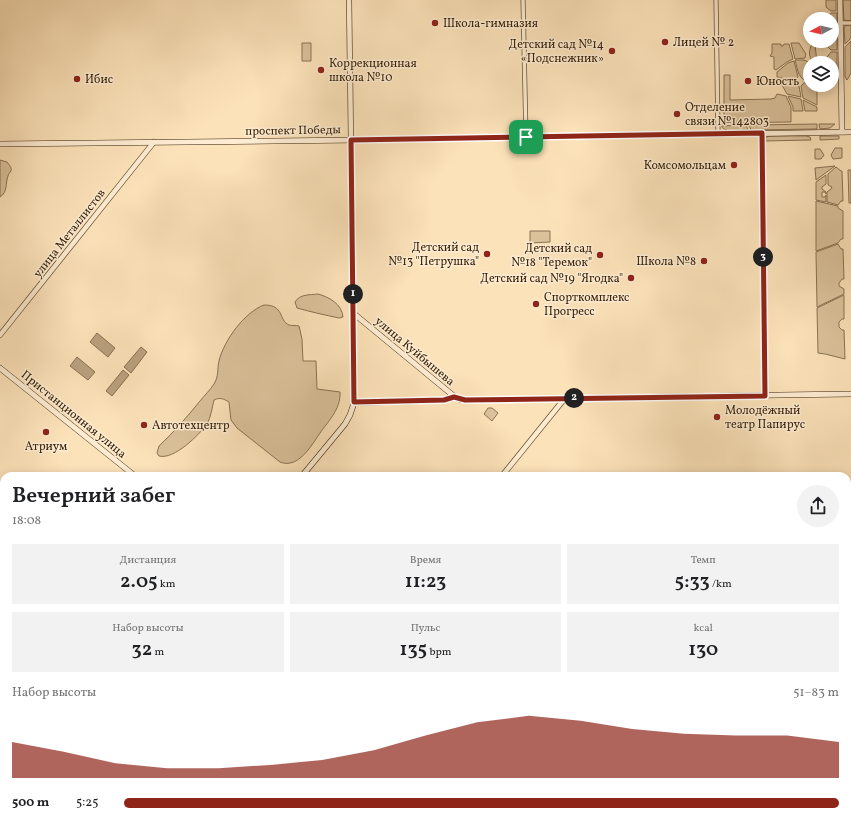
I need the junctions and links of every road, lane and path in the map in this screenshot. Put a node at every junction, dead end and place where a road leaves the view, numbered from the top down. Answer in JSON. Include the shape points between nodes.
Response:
{"nodes":[{"id":1,"x":349,"y":0,"type":"edge"},
{"id":2,"x":523,"y":0,"type":"edge"},
{"id":3,"x":716,"y":0,"type":"edge"},
{"id":4,"x":840,"y":0,"type":"edge"},
{"id":5,"x":840,"y":23,"type":"junction"},
{"id":6,"x":851,"y":23,"type":"edge"},
{"id":7,"x":842,"y":132,"type":"junction"},
{"id":8,"x":851,"y":132,"type":"edge"},
{"id":9,"x":762,"y":133,"type":"junction"},
{"id":10,"x":718,"y":134,"type":"junction"},
{"id":11,"x":526,"y":137,"type":"junction"},
{"id":12,"x":351,"y":140,"type":"junction"},
{"id":13,"x":154,"y":142,"type":"junction"},
{"id":14,"x":0,"y":144,"type":"edge"},
{"id":15,"x":353,"y":313,"type":"junction"},
{"id":16,"x":0,"y":335,"type":"edge"},
{"id":17,"x":0,"y":368,"type":"edge"},
{"id":18,"x":851,"y":394,"type":"edge"},
{"id":19,"x":765,"y":396,"type":"junction"},
{"id":20,"x":454,"y":397,"type":"junction"},
{"id":21,"x":565,"y":398,"type":"junction"},
{"id":22,"x":354,"y":402,"type":"junction"},
{"id":23,"x":130,"y":472,"type":"edge"},
{"id":24,"x":305,"y":472,"type":"edge"},
{"id":25,"x":505,"y":472,"type":"edge"}],
"edges":[{"from":1,"to":12,"type":"street"},
{"from":2,"to":11,"type":"street"},
{"from":3,"to":10,"type":"street"},
{"from":4,"to":5,"type":"main road"},
{"from":5,"to":6,"type":"street"},
{"from":5,"to":7,"type":"main road"},
{"from":7,"to":8,"type":"main road","name":"проспект Победы"},
{"from":7,"to":9,"type":"main road","name":"проспект Победы","via":[[813,135]]},
{"from":9,"to":10,"type":"main road","name":"проспект Победы"},
{"from":9,"to":19,"type":"street"},
{"from":10,"to":11,"type":"main road","name":"проспект Победы"},
{"from":11,"to":12,"type":"main road","name":"проспект Победы"},
{"from":12,"to":13,"type":"main road","name":"проспект Победы"},
{"from":12,"to":15,"type":"main road"},
{"from":13,"to":14,"type":"main road","name":"проспект Победы"},
{"from":13,"to":16,"type":"street","name":"улица Металлистов"},
{"from":15,"to":20,"type":"main road","name":"улица Куйбышева"},
{"from":15,"to":22,"type":"main road"},
{"from":17,"to":23,"type":"main road","name":"Пристанционная улица"},
{"from":18,"to":19,"type":"main road","name":"улица Куйбышева"},
{"from":19,"to":21,"type":"main road","name":"улица Куйбышева"},
{"from":20,"to":21,"type":"main road","name":"улица Куйбышева","via":[[465,400]]},
{"from":20,"to":22,"type":"street","via":[[444,400]]},
{"from":21,"to":25,"type":"street"},
{"from":22,"to":24,"type":"main road","via":[[345,424]]}]}
